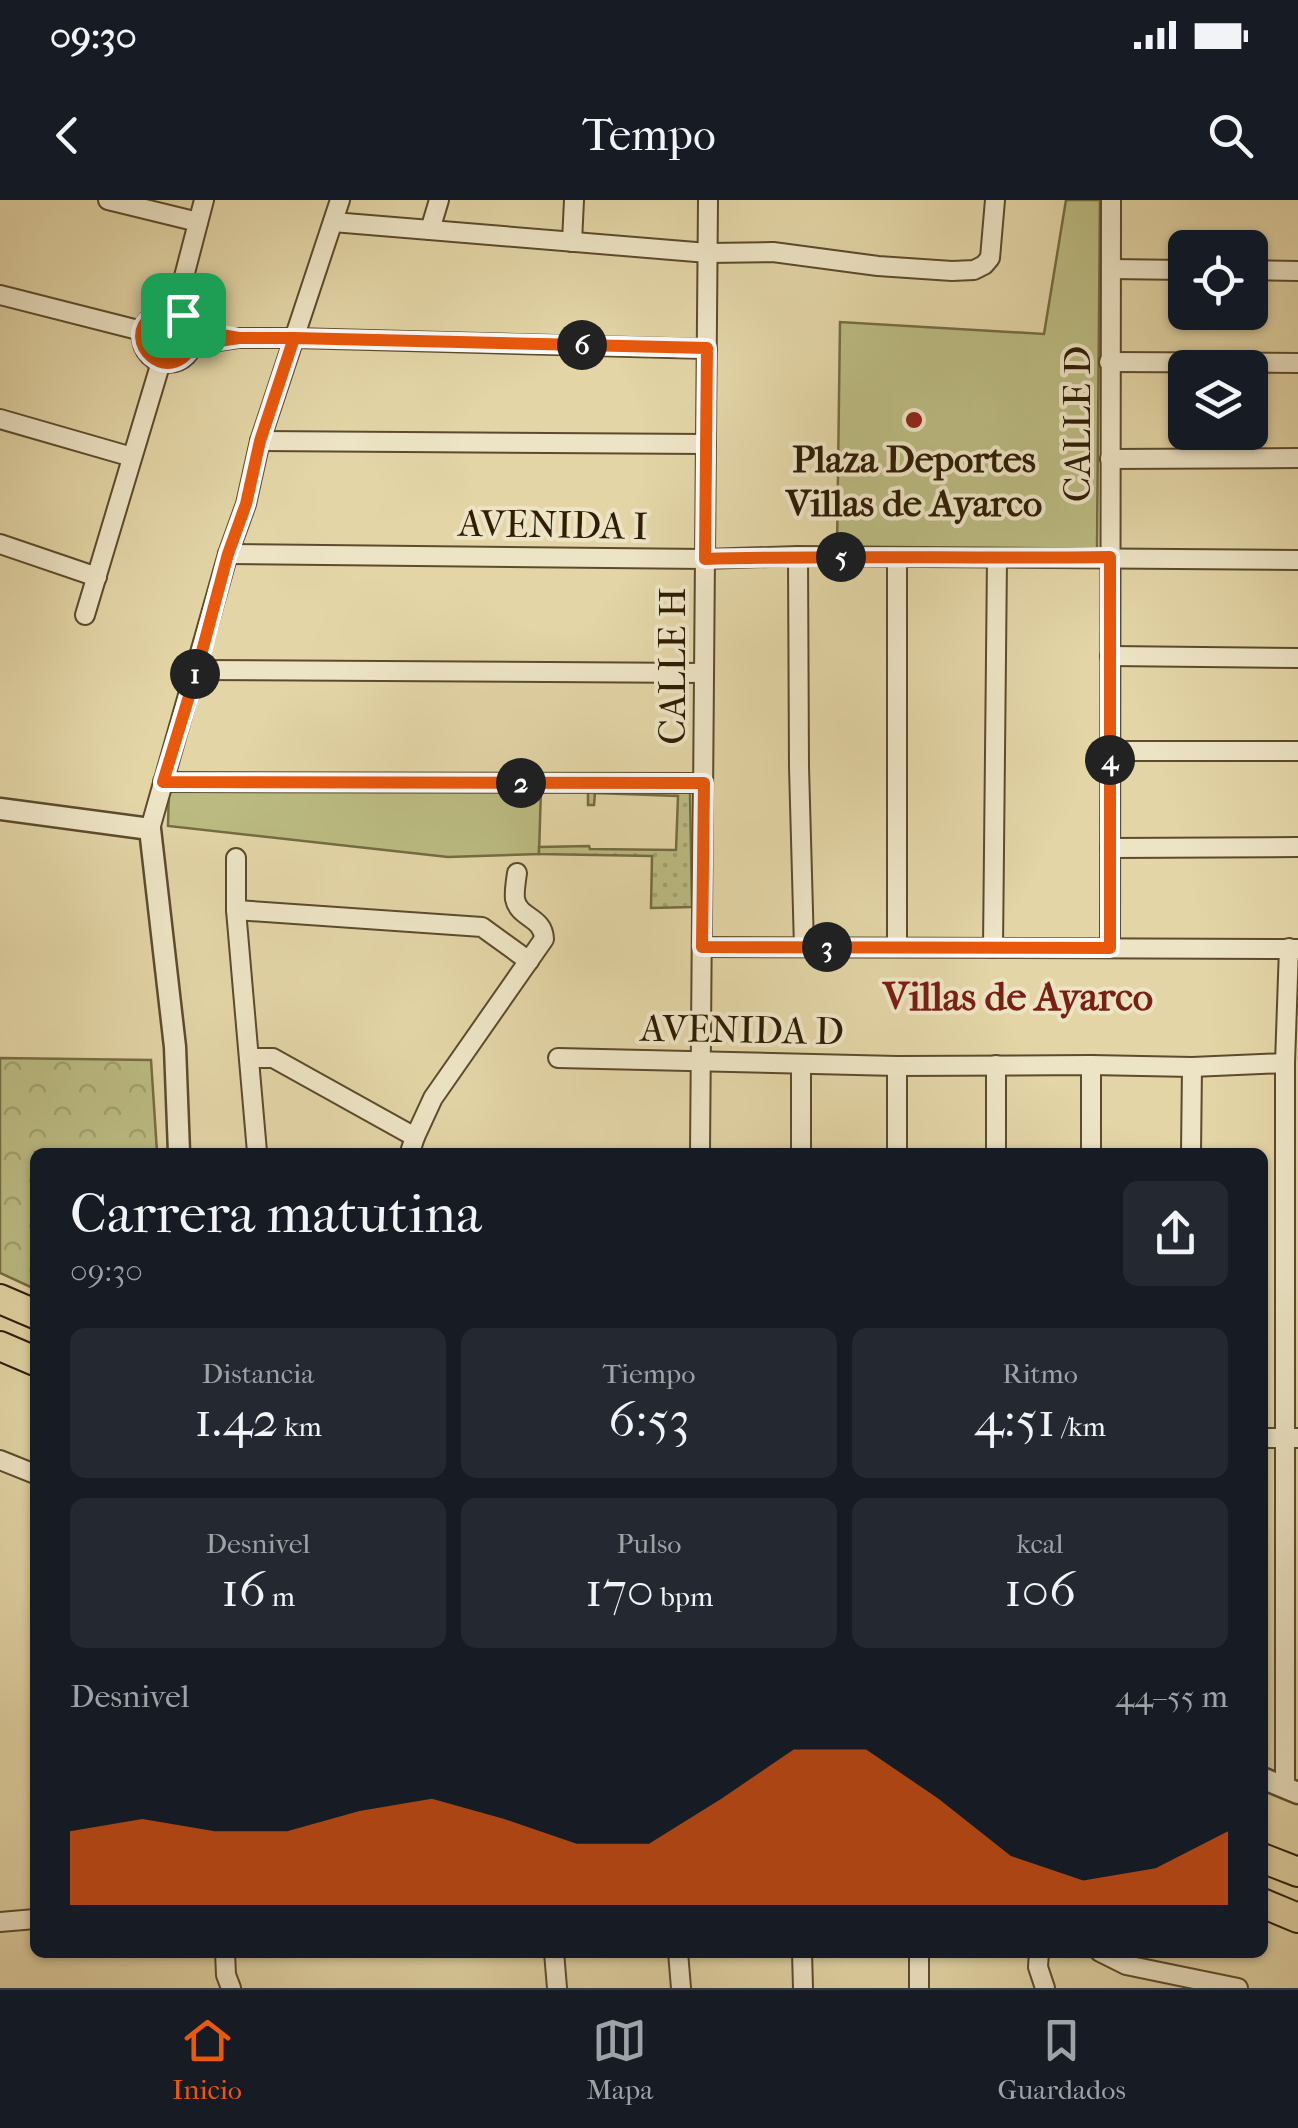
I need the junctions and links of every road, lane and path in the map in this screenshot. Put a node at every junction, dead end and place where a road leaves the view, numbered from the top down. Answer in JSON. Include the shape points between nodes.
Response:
{"nodes":[{"id":1,"x":108,"y":200,"type":"edge"},
{"id":2,"x":204,"y":200,"type":"edge"},
{"id":3,"x":340,"y":200,"type":"edge"},
{"id":4,"x":439,"y":200,"type":"edge"},
{"id":5,"x":574,"y":200,"type":"edge"},
{"id":6,"x":708,"y":200,"type":"edge"},
{"id":7,"x":995,"y":200,"type":"edge"},
{"id":8,"x":1110,"y":200,"type":"edge"},
{"id":9,"x":198,"y":222,"type":"junction"},
{"id":10,"x":333,"y":222,"type":"junction"},
{"id":11,"x":430,"y":230,"type":"junction"},
{"id":12,"x":572,"y":242,"type":"junction"},
{"id":13,"x":708,"y":253,"type":"junction"},
{"id":14,"x":1112,"y":269,"type":"junction"},
{"id":15,"x":1168,"y":270,"type":"edge"},
{"id":16,"x":1268,"y":270,"type":"edge"},
{"id":17,"x":1298,"y":271,"type":"edge"},
{"id":18,"x":0,"y":296,"type":"edge"},
{"id":19,"x":175,"y":311,"type":"junction"},
{"id":20,"x":142,"y":331,"type":"junction"},
{"id":21,"x":193,"y":337,"type":"junction"},
{"id":22,"x":294,"y":338,"type":"junction"},
{"id":23,"x":707,"y":348,"type":"junction"},
{"id":24,"x":161,"y":362,"type":"junction"},
{"id":25,"x":1109,"y":362,"type":"junction"},
{"id":26,"x":1298,"y":364,"type":"edge"},
{"id":27,"x":0,"y":419,"type":"edge"},
{"id":28,"x":260,"y":441,"type":"junction"},
{"id":29,"x":706,"y":444,"type":"junction"},
{"id":30,"x":132,"y":457,"type":"junction"},
{"id":31,"x":1298,"y":458,"type":"edge"},
{"id":32,"x":1110,"y":459,"type":"junction"},
{"id":33,"x":0,"y":544,"type":"edge"},
{"id":34,"x":228,"y":554,"type":"junction"},
{"id":35,"x":798,"y":556,"type":"junction"},
{"id":36,"x":897,"y":557,"type":"junction"},
{"id":37,"x":1110,"y":557,"type":"junction"},
{"id":38,"x":705,"y":559,"type":"junction"},
{"id":39,"x":997,"y":559,"type":"junction"},
{"id":40,"x":1298,"y":560,"type":"edge"},
{"id":41,"x":97,"y":577,"type":"junction"},
{"id":42,"x":85,"y":615,"type":"dead end"},
{"id":43,"x":1110,"y":656,"type":"junction"},
{"id":44,"x":1298,"y":658,"type":"edge"},
{"id":45,"x":197,"y":670,"type":"junction"},
{"id":46,"x":704,"y":673,"type":"junction"},
{"id":47,"x":1110,"y":751,"type":"junction"},
{"id":48,"x":1298,"y":751,"type":"edge"},
{"id":49,"x":163,"y":782,"type":"junction"},
{"id":50,"x":704,"y":783,"type":"junction"},
{"id":51,"x":0,"y":809,"type":"edge"},
{"id":52,"x":150,"y":828,"type":"junction"},
{"id":53,"x":1298,"y":847,"type":"edge"},
{"id":54,"x":1110,"y":848,"type":"junction"},
{"id":55,"x":236,"y":858,"type":"dead end"},
{"id":56,"x":517,"y":873,"type":"dead end"},
{"id":57,"x":236,"y":910,"type":"junction"},
{"id":58,"x":702,"y":947,"type":"junction"},
{"id":59,"x":804,"y":947,"type":"junction"},
{"id":60,"x":897,"y":948,"type":"junction"},
{"id":61,"x":994,"y":948,"type":"junction"},
{"id":62,"x":1110,"y":948,"type":"junction"},
{"id":63,"x":1293,"y":948,"type":"edge"},
{"id":64,"x":529,"y":961,"type":"junction"},
{"id":65,"x":250,"y":1058,"type":"junction"},
{"id":66,"x":558,"y":1058,"type":"dead end"},
{"id":67,"x":701,"y":1062,"type":"junction"},
{"id":68,"x":1285,"y":1063,"type":"junction"},
{"id":69,"x":801,"y":1064,"type":"junction"},
{"id":70,"x":1091,"y":1065,"type":"junction"},
{"id":71,"x":896,"y":1066,"type":"junction"},
{"id":72,"x":996,"y":1066,"type":"junction"},
{"id":73,"x":1192,"y":1067,"type":"junction"},
{"id":74,"x":412,"y":1144,"type":"edge"},
{"id":75,"x":179,"y":1148,"type":"edge"},
{"id":76,"x":257,"y":1148,"type":"edge"},
{"id":77,"x":700,"y":1148,"type":"edge"},
{"id":78,"x":802,"y":1148,"type":"edge"},
{"id":79,"x":897,"y":1148,"type":"edge"},
{"id":80,"x":996,"y":1148,"type":"edge"},
{"id":81,"x":1091,"y":1148,"type":"edge"},
{"id":82,"x":1191,"y":1148,"type":"edge"},
{"id":83,"x":0,"y":1299,"type":"edge"},
{"id":84,"x":30,"y":1312,"type":"edge"},
{"id":85,"x":0,"y":1346,"type":"edge"},
{"id":86,"x":30,"y":1358,"type":"edge"},
{"id":87,"x":1291,"y":1438,"type":"edge"},
{"id":88,"x":0,"y":1460,"type":"edge"},
{"id":89,"x":30,"y":1472,"type":"edge"},
{"id":90,"x":1268,"y":1780,"type":"edge"},
{"id":91,"x":1292,"y":1790,"type":"edge"},
{"id":92,"x":1268,"y":1860,"type":"edge"},
{"id":93,"x":1298,"y":1872,"type":"edge"},
{"id":94,"x":1268,"y":1906,"type":"edge"},
{"id":95,"x":1298,"y":1918,"type":"edge"},
{"id":96,"x":30,"y":1919,"type":"edge"},
{"id":97,"x":0,"y":1922,"type":"edge"},
{"id":98,"x":225,"y":1958,"type":"edge"},
{"id":99,"x":554,"y":1958,"type":"edge"},
{"id":100,"x":678,"y":1958,"type":"edge"},
{"id":101,"x":802,"y":1958,"type":"edge"},
{"id":102,"x":919,"y":1958,"type":"edge"},
{"id":103,"x":1039,"y":1958,"type":"edge"},
{"id":104,"x":1112,"y":1958,"type":"edge"},
{"id":105,"x":231,"y":1988,"type":"edge"},
{"id":106,"x":557,"y":1988,"type":"edge"},
{"id":107,"x":681,"y":1988,"type":"edge"},
{"id":108,"x":803,"y":1988,"type":"edge"},
{"id":109,"x":918,"y":1988,"type":"edge"},
{"id":110,"x":1045,"y":1988,"type":"edge"},
{"id":111,"x":1238,"y":1988,"type":"edge"}],
"edges":[{"from":1,"to":9,"type":"street"},
{"from":2,"to":9,"type":"street"},
{"from":3,"to":10,"type":"street"},
{"from":4,"to":11,"type":"street"},
{"from":5,"to":12,"type":"street"},
{"from":6,"to":13,"type":"street","name":"CALLE H"},
{"from":7,"to":13,"type":"street","via":[[990,258],[974,270],[773,252]]},
{"from":8,"to":14,"type":"street","name":"CALLE D"},
{"from":9,"to":19,"type":"street"},
{"from":10,"to":11,"type":"street"},
{"from":10,"to":22,"type":"street"},
{"from":11,"to":12,"type":"street"},
{"from":12,"to":13,"type":"street"},
{"from":13,"to":23,"type":"street","name":"CALLE H"},
{"from":14,"to":15,"type":"street"},
{"from":14,"to":25,"type":"street","name":"CALLE D"},
{"from":16,"to":17,"type":"street"},
{"from":18,"to":20,"type":"street"},
{"from":19,"to":20,"type":"street","via":[[158,312]]},
{"from":19,"to":21,"type":"street","via":[[189,321]]},
{"from":20,"to":24,"type":"street","via":[[143,347]]},
{"from":21,"to":22,"type":"street"},
{"from":21,"to":24,"type":"street","via":[[183,358]]},
{"from":22,"to":23,"type":"street"},
{"from":22,"to":28,"type":"street"},
{"from":23,"to":29,"type":"street","name":"CALLE H"},
{"from":24,"to":30,"type":"street"},
{"from":25,"to":26,"type":"street"},
{"from":25,"to":32,"type":"street","name":"CALLE D"},
{"from":27,"to":30,"type":"street"},
{"from":28,"to":29,"type":"street"},
{"from":28,"to":34,"type":"street"},
{"from":29,"to":38,"type":"street","name":"CALLE H"},
{"from":30,"to":41,"type":"street"},
{"from":31,"to":32,"type":"street"},
{"from":32,"to":37,"type":"street","name":"CALLE D"},
{"from":33,"to":41,"type":"street"},
{"from":34,"to":38,"type":"street","name":"AVENIDA I"},
{"from":34,"to":45,"type":"street"},
{"from":35,"to":36,"type":"street","name":"AVENIDA I"},
{"from":35,"to":38,"type":"street","name":"AVENIDA I"},
{"from":35,"to":59,"type":"street"},
{"from":36,"to":39,"type":"street","name":"AVENIDA I"},
{"from":36,"to":60,"type":"street"},
{"from":37,"to":39,"type":"street","name":"AVENIDA I"},
{"from":37,"to":40,"type":"street","name":"AVENIDA I"},
{"from":37,"to":43,"type":"street","name":"CALLE D"},
{"from":38,"to":46,"type":"street","name":"CALLE H"},
{"from":39,"to":61,"type":"street"},
{"from":41,"to":42,"type":"street"},
{"from":43,"to":44,"type":"street"},
{"from":43,"to":47,"type":"street","name":"CALLE D"},
{"from":45,"to":46,"type":"street"},
{"from":45,"to":49,"type":"street"},
{"from":46,"to":50,"type":"street","name":"CALLE H"},
{"from":47,"to":48,"type":"street"},
{"from":47,"to":54,"type":"street","name":"CALLE D"},
{"from":49,"to":50,"type":"street"},
{"from":49,"to":52,"type":"street"},
{"from":50,"to":58,"type":"street","name":"CALLE H"},
{"from":51,"to":52,"type":"street"},
{"from":52,"to":75,"type":"street"},
{"from":53,"to":54,"type":"street"},
{"from":54,"to":62,"type":"street","name":"CALLE D"},
{"from":55,"to":57,"type":"street"},
{"from":56,"to":64,"type":"street","via":[[516,903],[544,931]]},
{"from":57,"to":64,"type":"street","via":[[482,927]]},
{"from":57,"to":65,"type":"street"},
{"from":58,"to":59,"type":"street"},
{"from":58,"to":67,"type":"street","name":"CALLE H"},
{"from":59,"to":60,"type":"street"},
{"from":60,"to":61,"type":"street"},
{"from":61,"to":62,"type":"street"},
{"from":62,"to":63,"type":"street"},
{"from":63,"to":68,"type":"street"},
{"from":64,"to":74,"type":"street","via":[[433,1098]]},
{"from":65,"to":74,"type":"street","via":[[273,1058]]},
{"from":65,"to":76,"type":"street"},
{"from":66,"to":67,"type":"street","name":"AVENIDA D"},
{"from":67,"to":69,"type":"street","name":"AVENIDA D"},
{"from":67,"to":77,"type":"street","name":"CALLE H"},
{"from":68,"to":73,"type":"street","name":"AVENIDA D"},
{"from":68,"to":87,"type":"street"},
{"from":69,"to":71,"type":"street","name":"AVENIDA D"},
{"from":69,"to":78,"type":"street"},
{"from":70,"to":72,"type":"street","name":"AVENIDA D"},
{"from":70,"to":73,"type":"street","name":"AVENIDA D"},
{"from":70,"to":81,"type":"street"},
{"from":71,"to":72,"type":"street","name":"AVENIDA D"},
{"from":71,"to":79,"type":"street"},
{"from":72,"to":80,"type":"street"},
{"from":73,"to":82,"type":"street"},
{"from":83,"to":84,"type":"highway"},
{"from":85,"to":86,"type":"highway"},
{"from":87,"to":91,"type":"street"},
{"from":88,"to":89,"type":"street"},
{"from":90,"to":91,"type":"street"},
{"from":92,"to":93,"type":"highway"},
{"from":94,"to":95,"type":"highway"},
{"from":96,"to":97,"type":"street"},
{"from":98,"to":105,"type":"street"},
{"from":99,"to":106,"type":"street"},
{"from":100,"to":107,"type":"street"},
{"from":101,"to":108,"type":"street"},
{"from":102,"to":109,"type":"street"},
{"from":103,"to":110,"type":"street"},
{"from":104,"to":111,"type":"street"}]}
